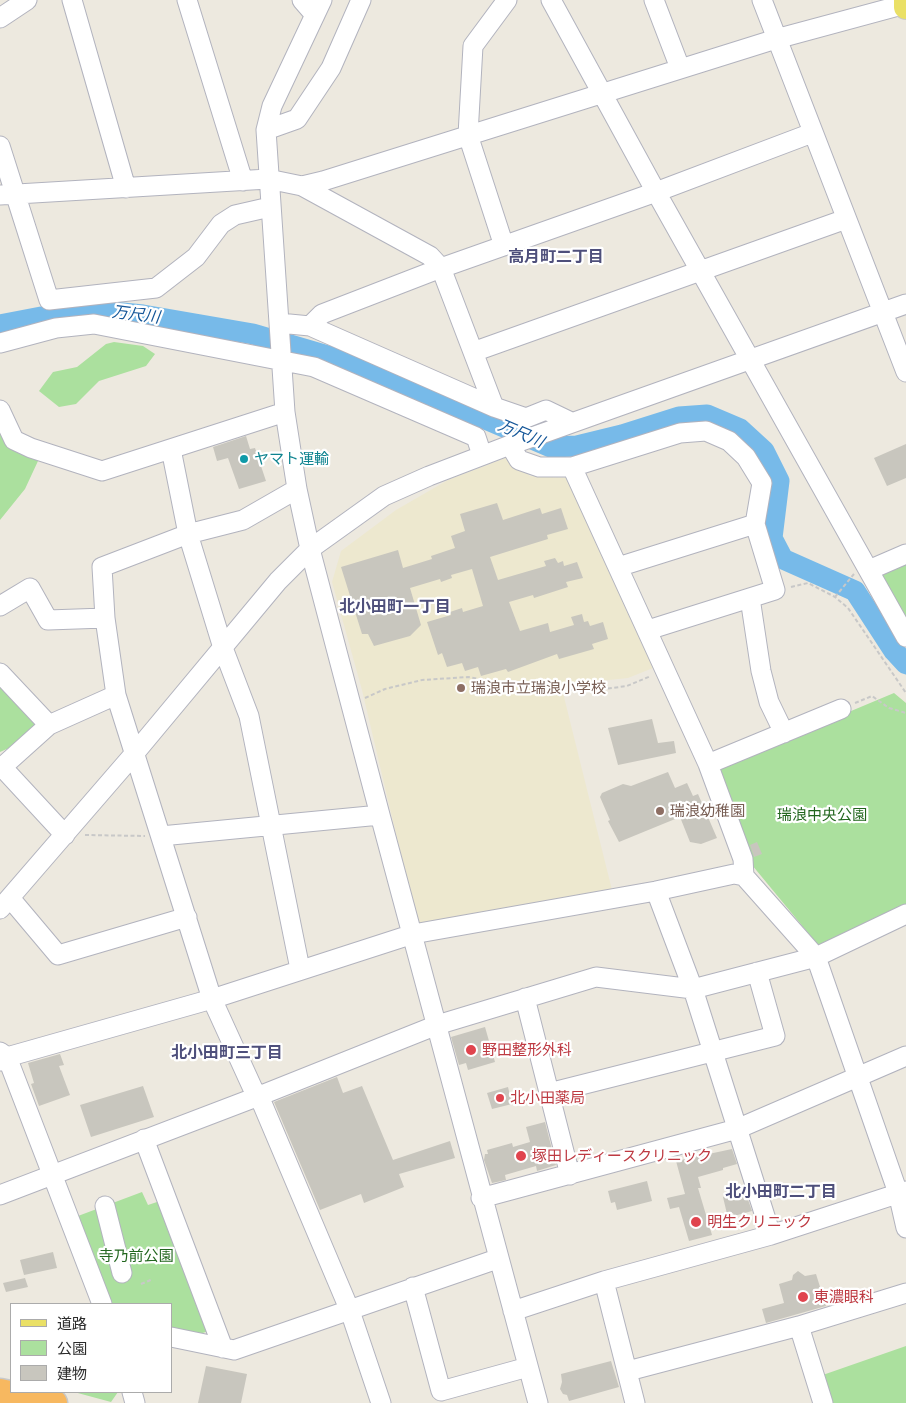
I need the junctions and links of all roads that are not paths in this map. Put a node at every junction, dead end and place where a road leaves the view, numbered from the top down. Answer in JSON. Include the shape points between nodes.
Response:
{"nodes":[{"id":1,"x":27,"y":0,"type":"edge"},
{"id":2,"x":72,"y":0,"type":"edge"},
{"id":3,"x":187,"y":0,"type":"edge"},
{"id":4,"x":302,"y":0,"type":"edge"},
{"id":5,"x":361,"y":0,"type":"edge"},
{"id":6,"x":507,"y":0,"type":"edge"},
{"id":7,"x":551,"y":0,"type":"edge"},
{"id":8,"x":654,"y":0,"type":"edge"},
{"id":9,"x":762,"y":0,"type":"edge"},
{"id":10,"x":906,"y":0,"type":"edge"},
{"id":11,"x":906,"y":5,"type":"edge"},
{"id":12,"x":863,"y":7,"type":"edge"},
{"id":13,"x":319,"y":8,"type":"edge"},
{"id":14,"x":0,"y":18,"type":"edge"},
{"id":15,"x":776,"y":39,"type":"junction"},
{"id":16,"x":680,"y":68,"type":"junction"},
{"id":17,"x":602,"y":93,"type":"junction"},
{"id":18,"x":266,"y":130,"type":"junction"},
{"id":19,"x":812,"y":133,"type":"junction"},
{"id":20,"x":468,"y":135,"type":"junction"},
{"id":21,"x":0,"y":146,"type":"edge"},
{"id":22,"x":268,"y":179,"type":"junction"},
{"id":23,"x":243,"y":181,"type":"junction"},
{"id":24,"x":302,"y":186,"type":"junction"},
{"id":25,"x":126,"y":188,"type":"junction"},
{"id":26,"x":656,"y":192,"type":"junction"},
{"id":27,"x":7,"y":195,"type":"edge"},
{"id":28,"x":270,"y":207,"type":"junction"},
{"id":29,"x":846,"y":219,"type":"junction"},
{"id":30,"x":504,"y":246,"type":"junction"},
{"id":31,"x":441,"y":268,"type":"junction"},
{"id":32,"x":701,"y":271,"type":"junction"},
{"id":33,"x":906,"y":304,"type":"edge"},
{"id":34,"x":882,"y":312,"type":"junction"},
{"id":35,"x":279,"y":323,"type":"junction"},
{"id":36,"x":310,"y":326,"type":"junction"},
{"id":37,"x":0,"y":343,"type":"edge"},
{"id":38,"x":473,"y":352,"type":"junction"},
{"id":39,"x":750,"y":359,"type":"junction"},
{"id":40,"x":282,"y":360,"type":"junction"},
{"id":41,"x":906,"y":372,"type":"edge"},
{"id":42,"x":494,"y":407,"type":"junction"},
{"id":43,"x":0,"y":410,"type":"edge"},
{"id":44,"x":286,"y":412,"type":"junction"},
{"id":45,"x":570,"y":422,"type":"junction"},
{"id":46,"x":510,"y":445,"type":"junction"},
{"id":47,"x":171,"y":449,"type":"junction"},
{"id":48,"x":482,"y":455,"type":"junction"},
{"id":49,"x":572,"y":467,"type":"junction"},
{"id":50,"x":297,"y":489,"type":"junction"},
{"id":51,"x":755,"y":524,"type":"junction"},
{"id":52,"x":188,"y":534,"type":"junction"},
{"id":53,"x":310,"y":549,"type":"junction"},
{"id":54,"x":906,"y":554,"type":"edge"},
{"id":55,"x":618,"y":567,"type":"junction"},
{"id":56,"x":861,"y":572,"type":"junction"},
{"id":57,"x":750,"y":598,"type":"junction"},
{"id":58,"x":0,"y":606,"type":"edge"},
{"id":59,"x":105,"y":618,"type":"junction"},
{"id":60,"x":648,"y":630,"type":"junction"},
{"id":61,"x":906,"y":637,"type":"edge"},
{"id":62,"x":223,"y":648,"type":"junction"},
{"id":63,"x":0,"y":673,"type":"edge"},
{"id":64,"x":116,"y":695,"type":"junction"},
{"id":65,"x":841,"y":709,"type":"road end"},
{"id":66,"x":49,"y":725,"type":"junction"},
{"id":67,"x":784,"y":733,"type":"junction"},
{"id":68,"x":134,"y":754,"type":"junction"},
{"id":69,"x":708,"y":764,"type":"junction"},
{"id":70,"x":1,"y":768,"type":"edge"},
{"id":71,"x":380,"y":815,"type":"junction"},
{"id":72,"x":270,"y":826,"type":"junction"},
{"id":73,"x":65,"y":835,"type":"junction"},
{"id":74,"x":161,"y":836,"type":"junction"},
{"id":75,"x":744,"y":876,"type":"junction"},
{"id":76,"x":656,"y":891,"type":"junction"},
{"id":77,"x":5,"y":904,"type":"edge"},
{"id":78,"x":906,"y":914,"type":"edge"},
{"id":79,"x":187,"y":917,"type":"junction"},
{"id":80,"x":413,"y":934,"type":"junction"},
{"id":81,"x":816,"y":957,"type":"junction"},
{"id":82,"x":300,"y":969,"type":"junction"},
{"id":83,"x":757,"y":972,"type":"junction"},
{"id":84,"x":692,"y":989,"type":"junction"},
{"id":85,"x":525,"y":998,"type":"junction"},
{"id":86,"x":212,"y":999,"type":"junction"},
{"id":87,"x":437,"y":1025,"type":"junction"},
{"id":88,"x":712,"y":1052,"type":"junction"},
{"id":89,"x":2,"y":1056,"type":"edge"},
{"id":90,"x":906,"y":1056,"type":"edge"},
{"id":91,"x":858,"y":1076,"type":"junction"},
{"id":92,"x":549,"y":1093,"type":"junction"},
{"id":93,"x":259,"y":1096,"type":"junction"},
{"id":94,"x":737,"y":1129,"type":"junction"},
{"id":95,"x":144,"y":1139,"type":"junction"},
{"id":96,"x":54,"y":1174,"type":"junction"},
{"id":97,"x":570,"y":1175,"type":"junction"},
{"id":98,"x":902,"y":1192,"type":"edge"},
{"id":99,"x":0,"y":1195,"type":"edge"},
{"id":100,"x":481,"y":1198,"type":"junction"},
{"id":101,"x":105,"y":1206,"type":"dead end"},
{"id":102,"x":906,"y":1228,"type":"edge"},
{"id":103,"x":771,"y":1235,"type":"junction"},
{"id":104,"x":497,"y":1259,"type":"junction"},
{"id":105,"x":122,"y":1273,"type":"dead end"},
{"id":106,"x":604,"y":1281,"type":"junction"},
{"id":107,"x":414,"y":1287,"type":"junction"},
{"id":108,"x":906,"y":1293,"type":"edge"},
{"id":109,"x":102,"y":1303,"type":"edge"},
{"id":110,"x":350,"y":1311,"type":"junction"},
{"id":111,"x":513,"y":1311,"type":"junction"},
{"id":112,"x":799,"y":1326,"type":"junction"},
{"id":113,"x":172,"y":1338,"type":"edge"},
{"id":114,"x":223,"y":1348,"type":"junction"},
{"id":115,"x":528,"y":1367,"type":"junction"},
{"id":116,"x":628,"y":1371,"type":"junction"},
{"id":117,"x":0,"y":1392,"type":"edge"},
{"id":118,"x":54,"y":1403,"type":"edge"},
{"id":119,"x":381,"y":1403,"type":"edge"},
{"id":120,"x":538,"y":1403,"type":"edge"},
{"id":121,"x":636,"y":1403,"type":"edge"},
{"id":122,"x":823,"y":1403,"type":"edge"}],
"edges":[{"from":1,"to":14,"type":"street"},
{"from":2,"to":25,"type":"street"},
{"from":3,"to":23,"type":"street"},
{"from":4,"to":13,"type":"street"},
{"from":5,"to":18,"type":"street","via":[[331,68],[297,120]]},
{"from":6,"to":20,"type":"street","via":[[472,46]]},
{"from":7,"to":17,"type":"street"},
{"from":8,"to":16,"type":"street"},
{"from":9,"to":15,"type":"street"},
{"from":10,"to":11,"type":"main road"},
{"from":11,"to":12,"type":"street"},
{"from":12,"to":15,"type":"street"},
{"from":13,"to":18,"type":"street","via":[[272,106]]},
{"from":15,"to":16,"type":"street"},
{"from":15,"to":19,"type":"street"},
{"from":16,"to":17,"type":"street"},
{"from":17,"to":20,"type":"street"},
{"from":17,"to":26,"type":"street"},
{"from":18,"to":22,"type":"street"},
{"from":19,"to":26,"type":"street"},
{"from":19,"to":29,"type":"street"},
{"from":20,"to":24,"type":"street"},
{"from":20,"to":30,"type":"street"},
{"from":21,"to":27,"type":"street"},
{"from":22,"to":23,"type":"street"},
{"from":22,"to":24,"type":"street"},
{"from":22,"to":28,"type":"street"},
{"from":23,"to":25,"type":"street"},
{"from":24,"to":31,"type":"street","via":[[430,256]]},
{"from":25,"to":27,"type":"street"},
{"from":26,"to":30,"type":"street"},
{"from":26,"to":32,"type":"street"},
{"from":27,"to":28,"type":"street","via":[[49,300],[156,288],[196,257],[221,224],[235,215]]},
{"from":28,"to":35,"type":"street"},
{"from":29,"to":32,"type":"street"},
{"from":29,"to":34,"type":"street"},
{"from":30,"to":31,"type":"street"},
{"from":31,"to":36,"type":"street","via":[[322,314]]},
{"from":31,"to":38,"type":"street"},
{"from":32,"to":38,"type":"street"},
{"from":32,"to":39,"type":"street"},
{"from":33,"to":34,"type":"street"},
{"from":34,"to":39,"type":"street"},
{"from":34,"to":41,"type":"street"},
{"from":35,"to":36,"type":"street"},
{"from":35,"to":40,"type":"street"},
{"from":36,"to":42,"type":"street"},
{"from":37,"to":40,"type":"street","via":[[56,328],[94,324]]},
{"from":38,"to":42,"type":"street"},
{"from":39,"to":45,"type":"street"},
{"from":39,"to":56,"type":"street"},
{"from":40,"to":44,"type":"street"},
{"from":40,"to":48,"type":"street","via":[[314,367],[476,438]]},
{"from":42,"to":45,"type":"street","via":[[526,418],[546,410]]},
{"from":43,"to":47,"type":"street","via":[[14,440],[102,471]]},
{"from":44,"to":47,"type":"street"},
{"from":44,"to":50,"type":"street"},
{"from":45,"to":46,"type":"street"},
{"from":46,"to":48,"type":"street"},
{"from":46,"to":49,"type":"street","via":[[519,460],[539,467]]},
{"from":47,"to":52,"type":"street"},
{"from":48,"to":53,"type":"street","via":[[384,496]]},
{"from":49,"to":51,"type":"street","via":[[680,433],[706,432],[729,441],[746,457],[762,483]]},
{"from":49,"to":55,"type":"street"},
{"from":50,"to":52,"type":"street","via":[[243,520]]},
{"from":50,"to":53,"type":"street"},
{"from":51,"to":55,"type":"street"},
{"from":51,"to":57,"type":"street","via":[[775,590]]},
{"from":52,"to":59,"type":"street","via":[[102,567]]},
{"from":52,"to":62,"type":"street"},
{"from":53,"to":62,"type":"street","via":[[278,581]]},
{"from":53,"to":71,"type":"street"},
{"from":54,"to":56,"type":"street"},
{"from":55,"to":60,"type":"street"},
{"from":56,"to":61,"type":"street"},
{"from":57,"to":60,"type":"street"},
{"from":57,"to":67,"type":"street","via":[[761,671],[769,702]]},
{"from":58,"to":59,"type":"street","via":[[30,588],[48,620]]},
{"from":59,"to":64,"type":"street"},
{"from":60,"to":69,"type":"street"},
{"from":62,"to":68,"type":"street"},
{"from":62,"to":72,"type":"street","via":[[249,716]]},
{"from":63,"to":66,"type":"street"},
{"from":64,"to":66,"type":"street"},
{"from":64,"to":68,"type":"street"},
{"from":65,"to":67,"type":"street"},
{"from":66,"to":70,"type":"street"},
{"from":67,"to":69,"type":"street"},
{"from":68,"to":73,"type":"street"},
{"from":68,"to":74,"type":"street"},
{"from":69,"to":75,"type":"street","via":[[743,859]]},
{"from":70,"to":73,"type":"street"},
{"from":71,"to":72,"type":"street"},
{"from":71,"to":80,"type":"street"},
{"from":72,"to":74,"type":"street"},
{"from":72,"to":82,"type":"street"},
{"from":73,"to":77,"type":"street"},
{"from":74,"to":79,"type":"street"},
{"from":75,"to":76,"type":"street","via":[[734,874]]},
{"from":75,"to":81,"type":"street"},
{"from":76,"to":80,"type":"street"},
{"from":76,"to":84,"type":"street"},
{"from":77,"to":79,"type":"street","via":[[58,955]]},
{"from":78,"to":81,"type":"street"},
{"from":79,"to":86,"type":"street"},
{"from":80,"to":82,"type":"street"},
{"from":80,"to":87,"type":"street"},
{"from":81,"to":83,"type":"street"},
{"from":81,"to":91,"type":"street"},
{"from":82,"to":86,"type":"street"},
{"from":83,"to":84,"type":"street"},
{"from":83,"to":88,"type":"street","via":[[775,1036]]},
{"from":84,"to":85,"type":"street","via":[[596,977]]},
{"from":84,"to":88,"type":"street"},
{"from":85,"to":87,"type":"street"},
{"from":85,"to":92,"type":"street"},
{"from":86,"to":89,"type":"street"},
{"from":86,"to":93,"type":"street"},
{"from":87,"to":93,"type":"street"},
{"from":87,"to":100,"type":"street"},
{"from":88,"to":92,"type":"street"},
{"from":88,"to":94,"type":"street"},
{"from":89,"to":96,"type":"street"},
{"from":90,"to":91,"type":"street"},
{"from":91,"to":94,"type":"street"},
{"from":91,"to":98,"type":"street"},
{"from":92,"to":97,"type":"street"},
{"from":93,"to":95,"type":"street"},
{"from":93,"to":110,"type":"street"},
{"from":94,"to":97,"type":"street"},
{"from":94,"to":103,"type":"street"},
{"from":95,"to":96,"type":"street"},
{"from":95,"to":114,"type":"street"},
{"from":96,"to":99,"type":"street"},
{"from":96,"to":109,"type":"street"},
{"from":97,"to":100,"type":"street"},
{"from":98,"to":102,"type":"street"},
{"from":98,"to":103,"type":"street"},
{"from":100,"to":104,"type":"street"},
{"from":101,"to":105,"type":"street"},
{"from":103,"to":106,"type":"street"},
{"from":104,"to":107,"type":"street"},
{"from":104,"to":111,"type":"street"},
{"from":106,"to":111,"type":"street"},
{"from":106,"to":116,"type":"street"},
{"from":107,"to":110,"type":"street"},
{"from":107,"to":115,"type":"street","via":[[441,1391]]},
{"from":108,"to":112,"type":"street"},
{"from":110,"to":114,"type":"street","via":[[234,1350]]},
{"from":110,"to":119,"type":"street"},
{"from":111,"to":115,"type":"street"},
{"from":112,"to":116,"type":"street"},
{"from":112,"to":122,"type":"street"},
{"from":113,"to":114,"type":"street"},
{"from":115,"to":120,"type":"street"},
{"from":116,"to":121,"type":"street"},
{"from":117,"to":118,"type":"highway"}]}
